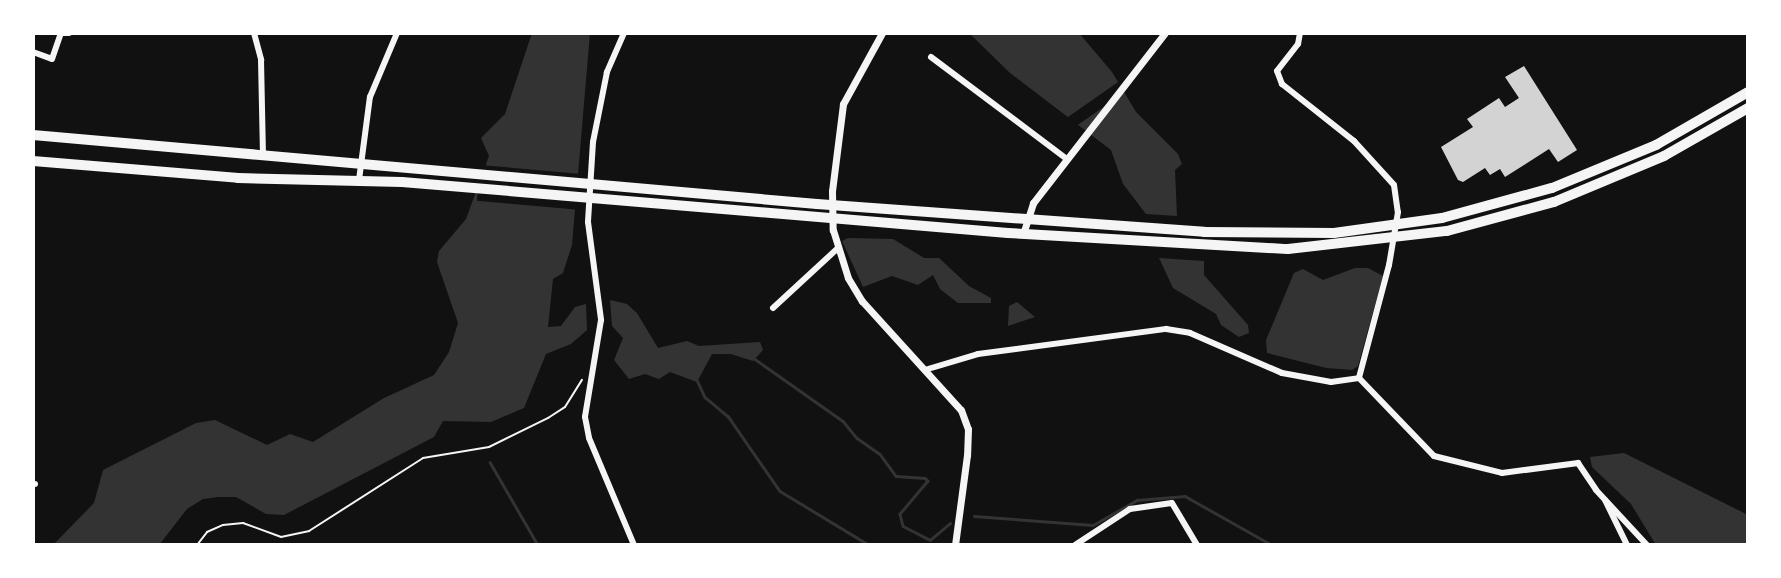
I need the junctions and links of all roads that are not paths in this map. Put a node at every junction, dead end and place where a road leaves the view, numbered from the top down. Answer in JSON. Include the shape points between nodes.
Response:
{"nodes":[{"id":1,"x":69,"y":33,"type":"edge"},
{"id":2,"x":254,"y":33,"type":"edge"},
{"id":3,"x":397,"y":33,"type":"edge"},
{"id":4,"x":624,"y":33,"type":"edge"},
{"id":5,"x":882,"y":33,"type":"edge"},
{"id":6,"x":1165,"y":33,"type":"edge"},
{"id":7,"x":1300,"y":33,"type":"edge"},
{"id":8,"x":33,"y":52,"type":"edge"},
{"id":9,"x":932,"y":57,"type":"dead end"},
{"id":10,"x":1748,"y":92,"type":"edge"},
{"id":11,"x":1748,"y":108,"type":"edge"},
{"id":12,"x":33,"y":135,"type":"edge"},
{"id":13,"x":263,"y":152,"type":"junction"},
{"id":14,"x":1067,"y":159,"type":"junction"},
{"id":15,"x":33,"y":161,"type":"edge"},
{"id":16,"x":360,"y":163,"type":"junction"},
{"id":17,"x":359,"y":180,"type":"junction"},
{"id":18,"x":832,"y":205,"type":"junction"},
{"id":19,"x":833,"y":219,"type":"junction"},
{"id":20,"x":1025,"y":219,"type":"junction"},
{"id":21,"x":1396,"y":226,"type":"junction"},
{"id":22,"x":1023,"y":234,"type":"junction"},
{"id":23,"x":1393,"y":240,"type":"junction"},
{"id":24,"x":837,"y":249,"type":"junction"},
{"id":25,"x":773,"y":308,"type":"dead end"},
{"id":26,"x":928,"y":369,"type":"junction"},
{"id":27,"x":1359,"y":378,"type":"junction"},
{"id":28,"x":1605,"y":500,"type":"junction"},
{"id":29,"x":634,"y":545,"type":"edge"},
{"id":30,"x":955,"y":545,"type":"edge"},
{"id":31,"x":1075,"y":545,"type":"edge"},
{"id":32,"x":1197,"y":545,"type":"edge"},
{"id":33,"x":1627,"y":545,"type":"edge"},
{"id":34,"x":1647,"y":545,"type":"edge"}],
"edges":[{"from":1,"to":8,"type":"street","via":[[61,33],[52,59]]},
{"from":2,"to":13,"type":"street","via":[[261,60]]},
{"from":3,"to":16,"type":"street","via":[[376,74],[363,124]]},
{"from":4,"to":29,"type":"street","via":[[607,72],[593,142],[587,222],[601,320],[585,417],[589,438]]},
{"from":5,"to":18,"type":"street","via":[[843,104]]},
{"from":6,"to":14,"type":"street"},
{"from":7,"to":21,"type":"street","via":[[1298,44],[1277,71],[1282,84],[1354,141],[1387,175],[1394,186]]},
{"from":9,"to":14,"type":"street"},
{"from":10,"to":21,"type":"highway","via":[[1678,134],[1588,176],[1481,209]]},
{"from":11,"to":23,"type":"highway","via":[[1664,156],[1554,202],[1447,231]]},
{"from":12,"to":13,"type":"highway"},
{"from":13,"to":16,"type":"highway"},
{"from":14,"to":20,"type":"street"},
{"from":15,"to":17,"type":"highway","via":[[238,178]]},
{"from":16,"to":17,"type":"street"},
{"from":16,"to":18,"type":"highway"},
{"from":17,"to":19,"type":"highway"},
{"from":18,"to":19,"type":"street"},
{"from":18,"to":20,"type":"highway"},
{"from":19,"to":22,"type":"highway"},
{"from":19,"to":24,"type":"street"},
{"from":20,"to":21,"type":"highway","via":[[1263,234]]},
{"from":20,"to":22,"type":"street"},
{"from":21,"to":23,"type":"street"},
{"from":22,"to":23,"type":"highway","via":[[1288,249]]},
{"from":23,"to":27,"type":"street"},
{"from":24,"to":25,"type":"street"},
{"from":24,"to":26,"type":"street","via":[[862,301]]},
{"from":26,"to":27,"type":"street","via":[[978,355],[1167,329],[1211,340],[1282,373],[1331,382]]},
{"from":26,"to":30,"type":"street","via":[[961,410],[968,429]]},
{"from":27,"to":28,"type":"street","via":[[1434,456],[1502,473],[1578,463]]},
{"from":28,"to":33,"type":"street"},
{"from":28,"to":34,"type":"street"},
{"from":31,"to":32,"type":"street","via":[[1130,509],[1172,503]]}]}
